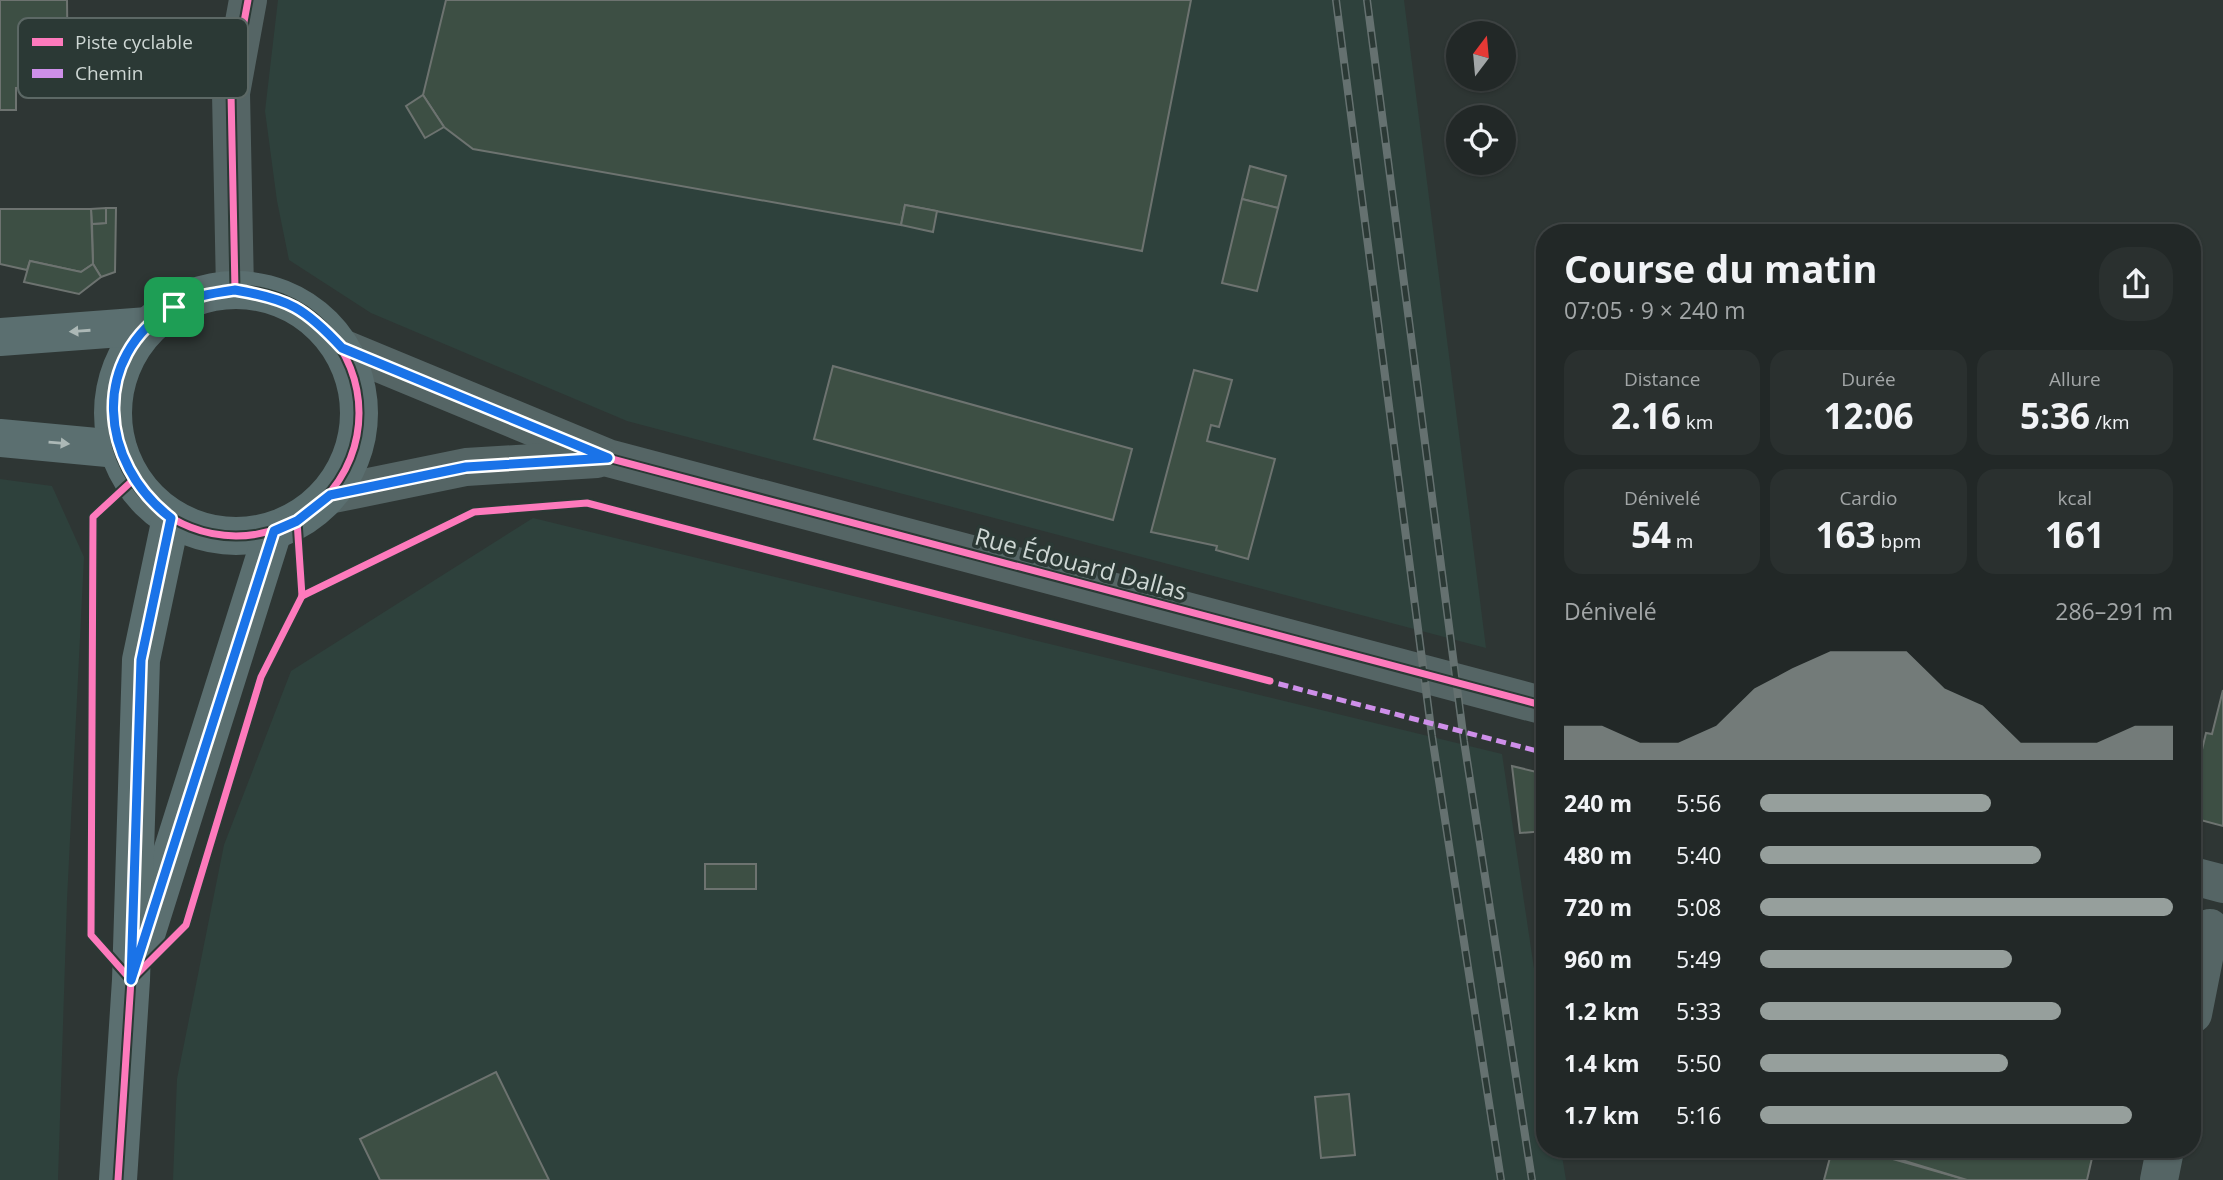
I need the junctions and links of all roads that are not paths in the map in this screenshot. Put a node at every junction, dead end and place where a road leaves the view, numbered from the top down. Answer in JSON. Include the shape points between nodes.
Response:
{"nodes":[{"id":1,"x":248,"y":0,"type":"edge"},
{"id":2,"x":245,"y":18,"type":"edge"},
{"id":3,"x":231,"y":98,"type":"edge"},
{"id":4,"x":235,"y":290,"type":"junction"},
{"id":5,"x":148,"y":326,"type":"junction"},
{"id":6,"x":0,"y":337,"type":"edge"},
{"id":7,"x":342,"y":348,"type":"junction"},
{"id":8,"x":0,"y":438,"type":"edge"},
{"id":9,"x":118,"y":449,"type":"junction"},
{"id":10,"x":608,"y":458,"type":"junction"},
{"id":11,"x":330,"y":495,"type":"junction"},
{"id":12,"x":171,"y":518,"type":"junction"},
{"id":13,"x":274,"y":531,"type":"junction"},
{"id":14,"x":1536,"y":704,"type":"edge"},
{"id":15,"x":2201,"y":878,"type":"edge"},
{"id":16,"x":2223,"y":884,"type":"edge"},
{"id":17,"x":2210,"y":928,"type":"dead end"},
{"id":18,"x":2201,"y":974,"type":"edge"},
{"id":19,"x":131,"y":980,"type":"junction"},
{"id":20,"x":2163,"y":1158,"type":"edge"},
{"id":21,"x":118,"y":1180,"type":"edge"},
{"id":22,"x":2159,"y":1180,"type":"edge"}],
"edges":[{"from":1,"to":2,"type":"street"},
{"from":3,"to":4,"type":"street"},
{"from":4,"to":5,"type":"main road","via":[[203,294]]},
{"from":4,"to":7,"type":"main road","via":[[276,297],[313,317]]},
{"from":5,"to":6,"type":"main road","one_way":true},
{"from":5,"to":9,"type":"main road","via":[[128,353],[116,383],[112,417]]},
{"from":7,"to":10,"type":"street","name":"Rue Édouard Dallas"},
{"from":7,"to":11,"type":"main road","via":[[357,384],[360,424],[351,461]]},
{"from":8,"to":9,"type":"main road","one_way":true},
{"from":9,"to":12,"type":"main road","via":[[133,480],[150,502]]},
{"from":10,"to":11,"type":"street","name":"Rue Édouard Dallas","via":[[466,467]]},
{"from":10,"to":14,"type":"street","name":"Rue Édouard Dallas"},
{"from":11,"to":13,"type":"main road","via":[[297,521]]},
{"from":12,"to":13,"type":"main road","via":[[204,532],[239,537]]},
{"from":12,"to":19,"type":"main road","via":[[141,660]]},
{"from":13,"to":19,"type":"main road"},
{"from":15,"to":16,"type":"street"},
{"from":17,"to":18,"type":"street"},
{"from":19,"to":21,"type":"main road"},
{"from":20,"to":22,"type":"street"}]}
